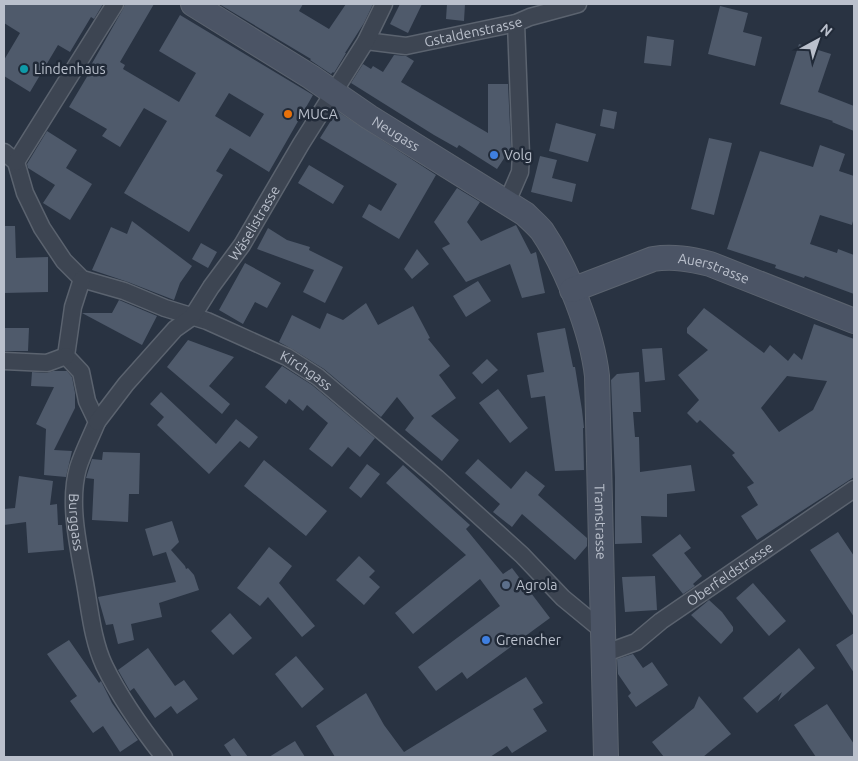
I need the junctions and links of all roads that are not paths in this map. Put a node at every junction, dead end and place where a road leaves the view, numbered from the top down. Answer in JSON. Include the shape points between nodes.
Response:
{"nodes":[{"id":1,"x":115,"y":4,"type":"edge"},
{"id":2,"x":193,"y":4,"type":"edge"},
{"id":3,"x":384,"y":4,"type":"edge"},
{"id":4,"x":578,"y":4,"type":"edge"},
{"id":5,"x":516,"y":23,"type":"junction"},
{"id":6,"x":366,"y":41,"type":"junction"},
{"id":7,"x":334,"y":91,"type":"junction"},
{"id":8,"x":10,"y":157,"type":"edge"},
{"id":9,"x":507,"y":202,"type":"junction"},
{"id":10,"x":82,"y":279,"type":"junction"},
{"id":11,"x":572,"y":290,"type":"junction"},
{"id":12,"x":192,"y":317,"type":"junction"},
{"id":13,"x":854,"y":321,"type":"edge"},
{"id":14,"x":66,"y":356,"type":"junction"},
{"id":15,"x":4,"y":362,"type":"edge"},
{"id":16,"x":97,"y":422,"type":"junction"},
{"id":17,"x":854,"y":489,"type":"edge"},
{"id":18,"x":603,"y":642,"type":"junction"},
{"id":19,"x":164,"y":757,"type":"edge"},
{"id":20,"x":606,"y":757,"type":"edge"}],
"edges":[{"from":1,"to":8,"type":"street"},
{"from":2,"to":7,"type":"main road","name":"Neugass"},
{"from":3,"to":6,"type":"street","name":"Wäselistrasse"},
{"from":4,"to":5,"type":"street","name":"Gstaldenstrasse"},
{"from":5,"to":6,"type":"street","name":"Gstaldenstrasse","via":[[406,46]]},
{"from":5,"to":9,"type":"street","via":[[521,154],[520,172]]},
{"from":6,"to":7,"type":"street","name":"Wäselistrasse"},
{"from":7,"to":9,"type":"main road","name":"Neugass","via":[[369,117]]},
{"from":7,"to":12,"type":"street","name":"Wäselistrasse","via":[[242,245]]},
{"from":8,"to":10,"type":"street","name":"Kirchgass","via":[[42,228],[64,261]]},
{"from":9,"to":11,"type":"main road","name":"Neugass","via":[[541,229]]},
{"from":10,"to":12,"type":"street","name":"Kirchgass"},
{"from":10,"to":14,"type":"street","via":[[73,307]]},
{"from":11,"to":13,"type":"main road","name":"Auerstrasse","via":[[653,259],[687,258],[710,264]]},
{"from":11,"to":18,"type":"main road","name":"Tramstrasse","via":[[594,354],[597,376]]},
{"from":12,"to":16,"type":"street","name":"Wäselistrasse","via":[[169,336]]},
{"from":12,"to":18,"type":"street","name":"Kirchgass","via":[[287,357],[318,377],[522,555]]},
{"from":14,"to":15,"type":"street","via":[[47,363]]},
{"from":14,"to":16,"type":"street","via":[[81,372],[87,401]]},
{"from":16,"to":19,"type":"street","name":"Burggass","via":[[78,468],[74,489],[77,541],[91,628],[116,687]]},
{"from":17,"to":18,"type":"street","name":"Oberfeldstrasse","via":[[661,621],[636,642]]},
{"from":18,"to":20,"type":"main road","name":"Tramstrasse"}]}
